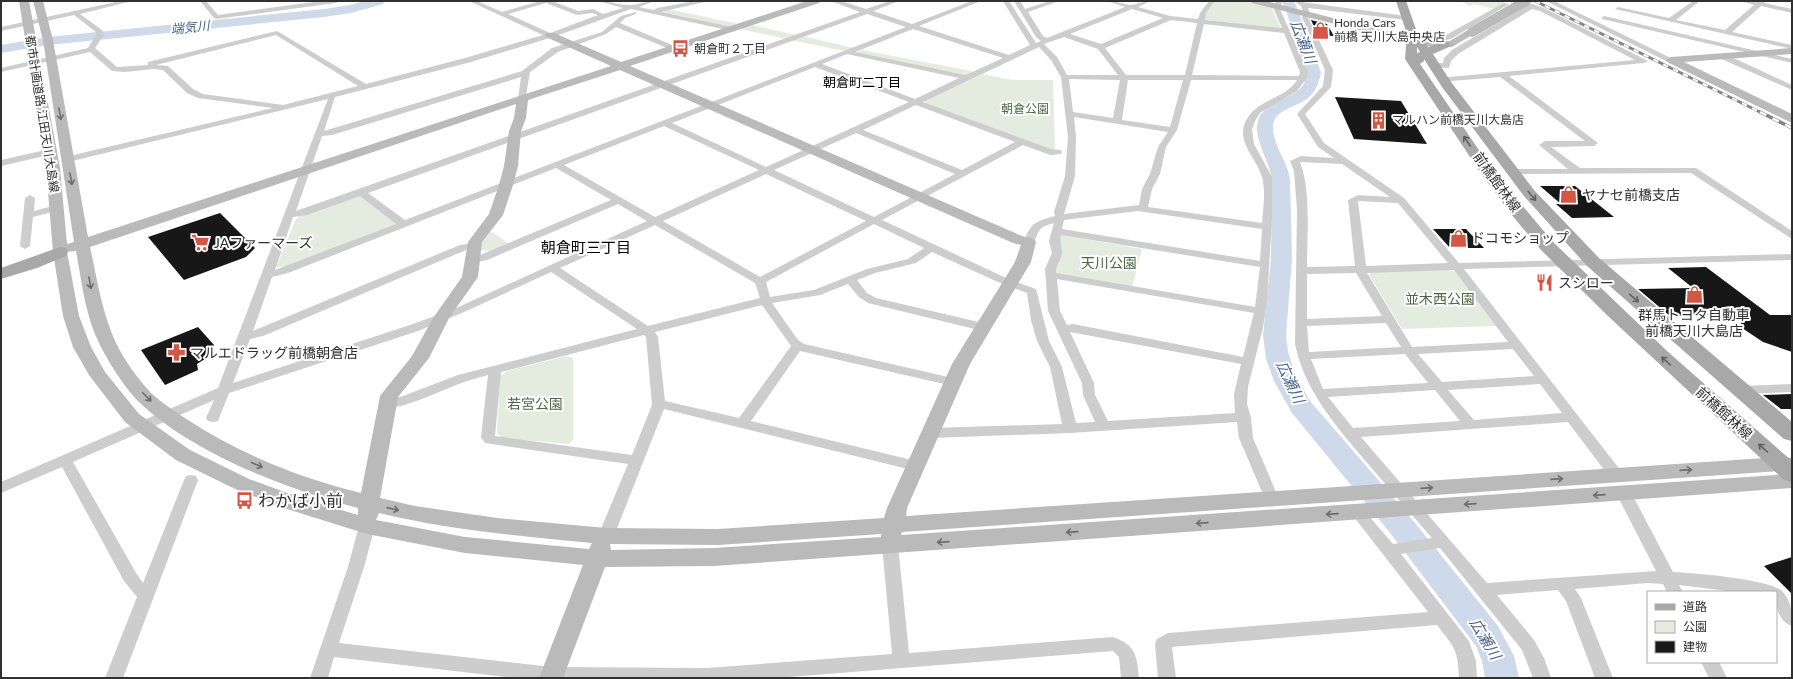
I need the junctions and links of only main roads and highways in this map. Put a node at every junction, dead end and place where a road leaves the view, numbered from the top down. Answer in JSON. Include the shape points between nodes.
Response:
{"nodes":[{"id":1,"x":1401,"y":1,"type":"edge"},
{"id":2,"x":1457,"y":42,"type":"road end"},
{"id":3,"x":1445,"y":45,"type":"road end"},
{"id":4,"x":1422,"y":54,"type":"junction"},
{"id":5,"x":1,"y":267,"type":"edge"},
{"id":6,"x":1,"y":274,"type":"edge"},
{"id":7,"x":1792,"y":434,"type":"edge"},
{"id":8,"x":1788,"y":467,"type":"edge"}],
"edges":[{"from":1,"to":4,"type":"main road","name":"前橋館林線"},
{"from":2,"to":4,"type":"main road","via":[[1457,48],[1437,60]]},
{"from":3,"to":4,"type":"main road"},
{"from":4,"to":7,"type":"main road","name":"前橋館林線","one_way":true,"via":[[1544,210],[1592,262]]},
{"from":8,"to":4,"type":"main road","name":"前橋館林線","one_way":true,"via":[[1660,355],[1564,263],[1522,217],[1489,175]]},
{"from":5,"to":6,"type":"main road","via":[[28,258],[60,252]]}]}
